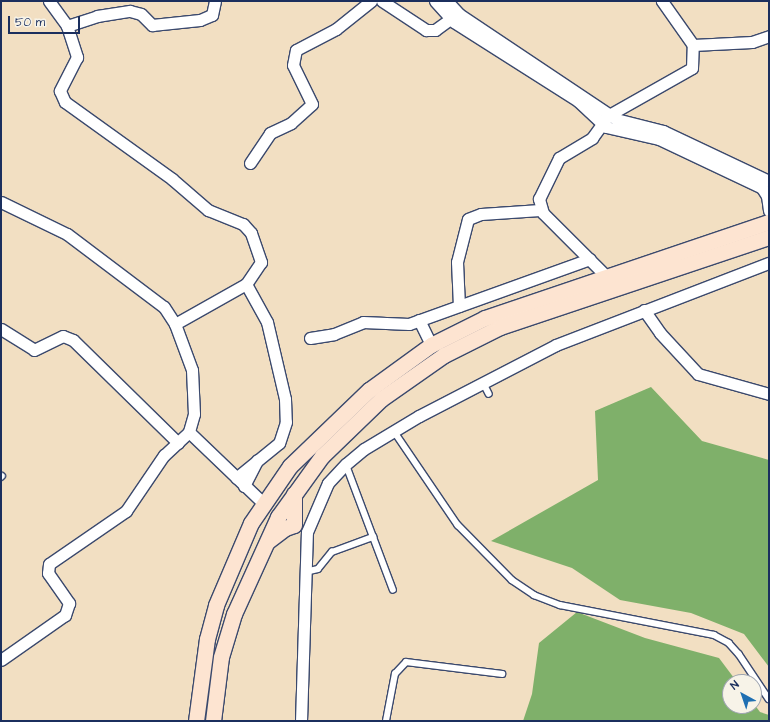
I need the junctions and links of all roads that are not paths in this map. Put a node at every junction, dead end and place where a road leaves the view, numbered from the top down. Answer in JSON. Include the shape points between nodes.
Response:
{"nodes":[{"id":1,"x":49,"y":1,"type":"edge"},
{"id":2,"x":215,"y":1,"type":"edge"},
{"id":3,"x":371,"y":1,"type":"edge"},
{"id":4,"x":382,"y":1,"type":"edge"},
{"id":5,"x":435,"y":1,"type":"edge"},
{"id":6,"x":447,"y":1,"type":"edge"},
{"id":7,"x":662,"y":1,"type":"edge"},
{"id":8,"x":450,"y":18,"type":"junction"},
{"id":9,"x":67,"y":26,"type":"junction"},
{"id":10,"x":769,"y":36,"type":"edge"},
{"id":11,"x":693,"y":45,"type":"junction"},
{"id":12,"x":609,"y":115,"type":"junction"},
{"id":13,"x":601,"y":124,"type":"junction"},
{"id":14,"x":250,"y":164,"type":"dead end"},
{"id":15,"x":769,"y":180,"type":"edge"},
{"id":16,"x":1,"y":202,"type":"edge"},
{"id":17,"x":540,"y":210,"type":"junction"},
{"id":18,"x":769,"y":211,"type":"edge"},
{"id":19,"x":769,"y":222,"type":"edge"},
{"id":20,"x":769,"y":236,"type":"edge"},
{"id":21,"x":590,"y":259,"type":"junction"},
{"id":22,"x":769,"y":263,"type":"edge"},
{"id":23,"x":606,"y":276,"type":"junction"},
{"id":24,"x":246,"y":284,"type":"junction"},
{"id":25,"x":459,"y":306,"type":"junction"},
{"id":26,"x":644,"y":310,"type":"junction"},
{"id":27,"x":419,"y":320,"type":"junction"},
{"id":28,"x":175,"y":324,"type":"junction"},
{"id":29,"x":1,"y":329,"type":"edge"},
{"id":30,"x":310,"y":338,"type":"dead end"},
{"id":31,"x":431,"y":345,"type":"junction"},
{"id":32,"x":483,"y":382,"type":"junction"},
{"id":33,"x":489,"y":394,"type":"dead end"},
{"id":34,"x":769,"y":394,"type":"edge"},
{"id":35,"x":394,"y":431,"type":"junction"},
{"id":36,"x":189,"y":432,"type":"junction"},
{"id":37,"x":178,"y":443,"type":"junction"},
{"id":38,"x":257,"y":460,"type":"junction"},
{"id":39,"x":346,"y":464,"type":"junction"},
{"id":40,"x":236,"y":478,"type":"junction"},
{"id":41,"x":244,"y":486,"type":"junction"},
{"id":42,"x":294,"y":494,"type":"junction"},
{"id":43,"x":263,"y":503,"type":"junction"},
{"id":44,"x":278,"y":517,"type":"junction"},
{"id":45,"x":301,"y":528,"type":"junction"},
{"id":46,"x":373,"y":537,"type":"junction"},
{"id":47,"x":241,"y":544,"type":"junction"},
{"id":48,"x":262,"y":547,"type":"junction"},
{"id":49,"x":305,"y":572,"type":"junction"},
{"id":50,"x":393,"y":588,"type":"dead end"},
{"id":51,"x":1,"y":660,"type":"edge"},
{"id":52,"x":502,"y":674,"type":"dead end"},
{"id":53,"x":769,"y":699,"type":"edge"},
{"id":54,"x":196,"y":721,"type":"edge"},
{"id":55,"x":213,"y":721,"type":"edge"},
{"id":56,"x":301,"y":721,"type":"edge"},
{"id":57,"x":386,"y":721,"type":"edge"}],
"edges":[{"from":1,"to":9,"type":"street"},
{"from":2,"to":9,"type":"street","via":[[212,15],[200,20],[152,25],[142,14],[130,11],[97,16]]},
{"from":3,"to":14,"type":"street","via":[[336,29],[296,50],[293,64],[312,104],[291,123],[270,133]]},
{"from":4,"to":8,"type":"street","via":[[426,30],[435,30]]},
{"from":5,"to":8,"type":"street"},
{"from":6,"to":12,"type":"street","via":[[459,14],[574,88]]},
{"from":7,"to":11,"type":"street"},
{"from":8,"to":13,"type":"street","via":[[578,101]]},
{"from":9,"to":24,"type":"street","via":[[77,57],[60,91],[65,102],[167,175],[208,210],[247,227],[261,262]]},
{"from":10,"to":11,"type":"street","via":[[752,42]]},
{"from":11,"to":12,"type":"street","via":[[695,62],[687,73]]},
{"from":12,"to":13,"type":"street"},
{"from":12,"to":15,"type":"street","via":[[663,130]]},
{"from":13,"to":17,"type":"street","via":[[592,138],[565,153],[554,165],[539,199]]},
{"from":13,"to":18,"type":"street","via":[[660,139],[762,188],[767,196]]},
{"from":16,"to":28,"type":"street","via":[[85,247],[164,307]]},
{"from":17,"to":21,"type":"street"},
{"from":17,"to":25,"type":"street","via":[[481,214],[468,219],[457,262]]},
{"from":19,"to":23,"type":"main road"},
{"from":20,"to":42,"type":"main road","via":[[527,316],[451,351],[375,404],[322,456]]},
{"from":21,"to":23,"type":"street"},
{"from":21,"to":25,"type":"street"},
{"from":22,"to":26,"type":"street"},
{"from":23,"to":31,"type":"main road","via":[[485,318]]},
{"from":24,"to":28,"type":"street"},
{"from":24,"to":38,"type":"street","via":[[267,322],[287,407],[279,442]]},
{"from":25,"to":27,"type":"street"},
{"from":26,"to":32,"type":"street","via":[[556,345]]},
{"from":26,"to":34,"type":"street","via":[[660,333],[698,374]]},
{"from":27,"to":30,"type":"street","via":[[393,326],[363,322],[334,334]]},
{"from":27,"to":31,"type":"street"},
{"from":28,"to":36,"type":"street","via":[[192,370],[194,414]]},
{"from":29,"to":37,"type":"street","via":[[34,350],[63,336],[73,340]]},
{"from":31,"to":43,"type":"main road","via":[[369,390],[315,440]]},
{"from":32,"to":33,"type":"lane"},
{"from":32,"to":35,"type":"street"},
{"from":35,"to":39,"type":"street"},
{"from":35,"to":53,"type":"lane","via":[[458,525],[512,580],[534,595],[560,605],[714,635],[729,643],[739,654]]},
{"from":36,"to":37,"type":"street"},
{"from":36,"to":40,"type":"street"},
{"from":37,"to":51,"type":"street","via":[[164,455],[126,511],[49,564],[48,573],[69,602],[68,611]]},
{"from":38,"to":40,"type":"street"},
{"from":38,"to":41,"type":"street"},
{"from":39,"to":45,"type":"street","via":[[328,483]]},
{"from":39,"to":46,"type":"lane"},
{"from":40,"to":41,"type":"street"},
{"from":41,"to":43,"type":"street"},
{"from":42,"to":44,"type":"main road"},
{"from":42,"to":45,"type":"main road"},
{"from":43,"to":47,"type":"main road"},
{"from":44,"to":45,"type":"street"},
{"from":44,"to":47,"type":"main road"},
{"from":44,"to":48,"type":"main road"},
{"from":45,"to":48,"type":"main road","via":[[284,528]]},
{"from":45,"to":49,"type":"street"},
{"from":46,"to":49,"type":"lane","via":[[332,552],[318,569]]},
{"from":46,"to":50,"type":"lane"},
{"from":47,"to":54,"type":"main road","via":[[207,639]]},
{"from":48,"to":55,"type":"main road","via":[[234,614],[221,657]]},
{"from":49,"to":56,"type":"street"},
{"from":52,"to":57,"type":"lane","via":[[406,662],[395,674]]}]}
